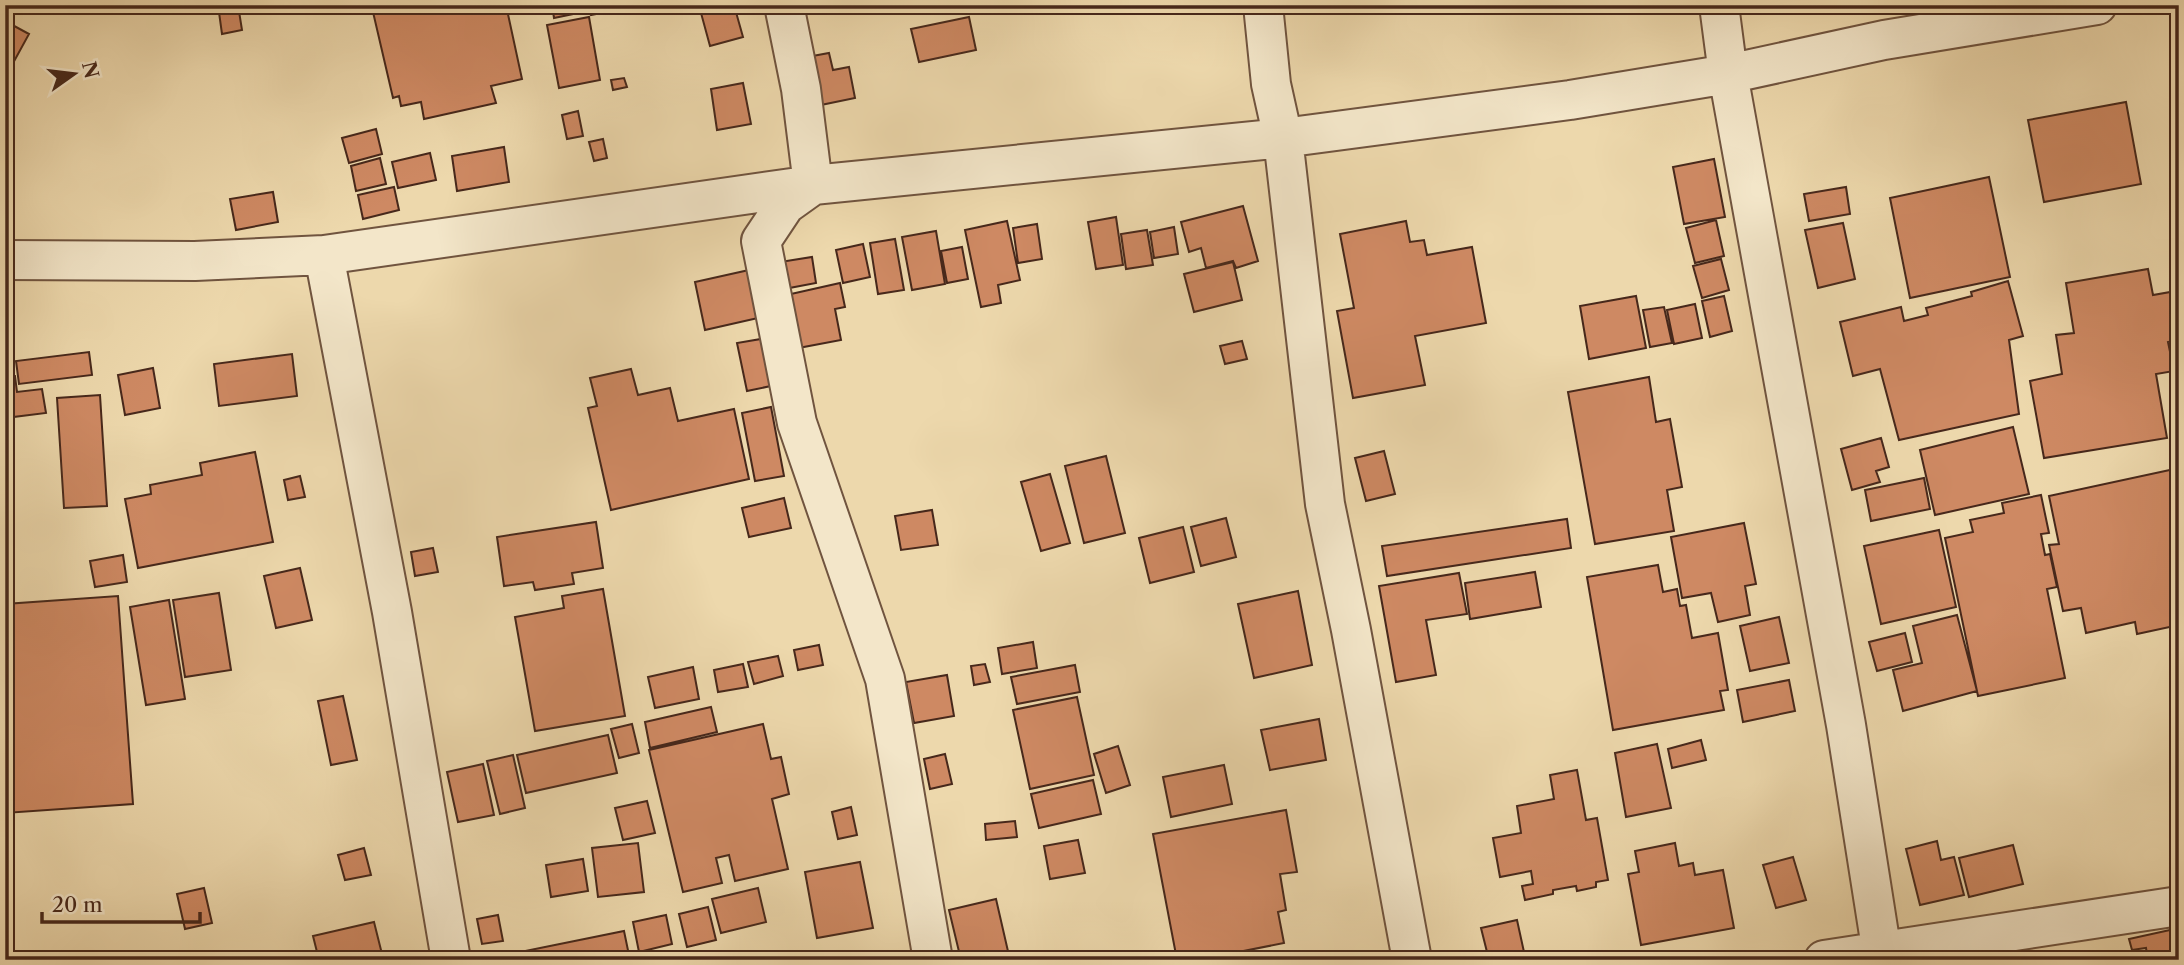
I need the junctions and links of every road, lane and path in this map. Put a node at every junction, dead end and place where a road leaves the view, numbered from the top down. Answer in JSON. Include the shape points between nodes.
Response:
{"nodes":[{"id":1,"x":785,"y":5,"type":"edge"},
{"id":2,"x":1262,"y":5,"type":"edge"},
{"id":3,"x":1719,"y":5,"type":"edge"},
{"id":4,"x":2098,"y":5,"type":"edge"},
{"id":5,"x":1728,"y":74,"type":"junction"},
{"id":6,"x":1283,"y":138,"type":"junction"},
{"id":7,"x":813,"y":185,"type":"junction"},
{"id":8,"x":324,"y":255,"type":"junction"},
{"id":9,"x":5,"y":260,"type":"edge"},
{"id":10,"x":2179,"y":906,"type":"edge"},
{"id":11,"x":1882,"y":955,"type":"edge"},
{"id":12,"x":451,"y":960,"type":"edge"},
{"id":13,"x":933,"y":960,"type":"edge"},
{"id":14,"x":1412,"y":960,"type":"edge"},
{"id":15,"x":1824,"y":960,"type":"edge"}],
"edges":[{"from":1,"to":7,"type":"street"},
{"from":2,"to":6,"type":"street"},
{"from":3,"to":5,"type":"street"},
{"from":4,"to":5,"type":"street","via":[[1884,40]]},
{"from":5,"to":6,"type":"street"},
{"from":5,"to":11,"type":"street","via":[[1846,725]]},
{"from":6,"to":7,"type":"street"},
{"from":6,"to":14,"type":"street","via":[[1325,504]]},
{"from":7,"to":8,"type":"street"},
{"from":7,"to":13,"type":"street","via":[[785,205],[761,241],[797,423],[886,679]]},
{"from":8,"to":9,"type":"street","via":[[195,261]]},
{"from":8,"to":12,"type":"street","via":[[392,612]]},
{"from":10,"to":11,"type":"street"},
{"from":11,"to":15,"type":"street"}]}
